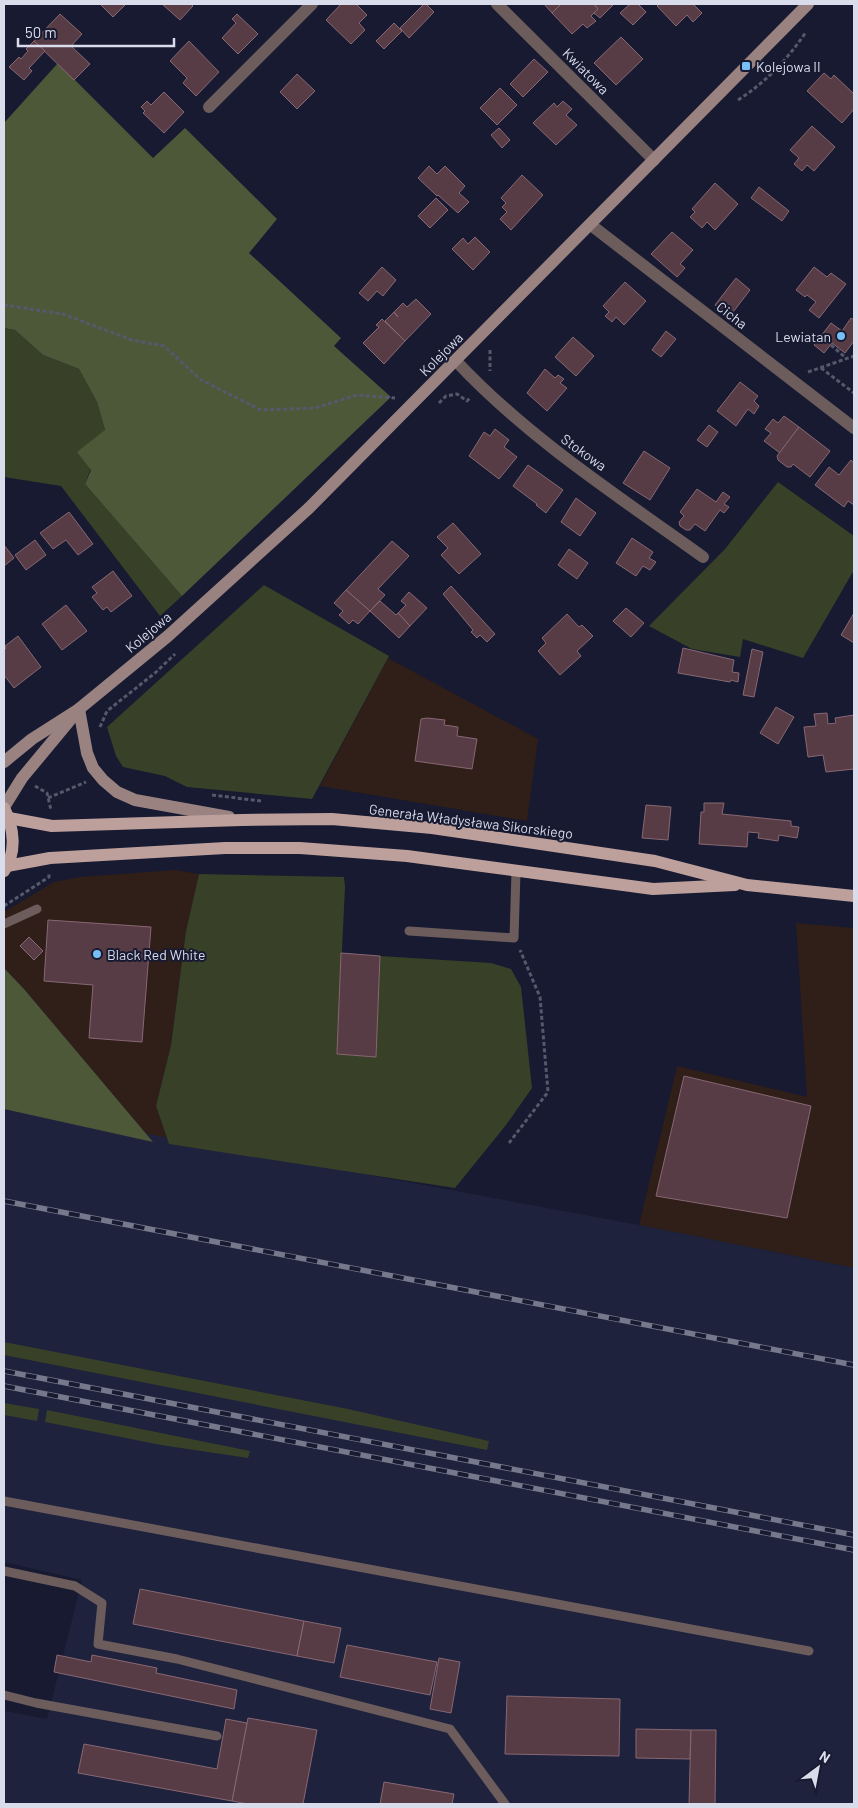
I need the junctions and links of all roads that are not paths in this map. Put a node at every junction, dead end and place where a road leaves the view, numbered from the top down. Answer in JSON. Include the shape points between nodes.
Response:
{"nodes":[{"id":1,"x":312,"y":4,"type":"edge"},
{"id":2,"x":497,"y":4,"type":"edge"},
{"id":3,"x":808,"y":4,"type":"edge"},
{"id":4,"x":209,"y":107,"type":"dead end"},
{"id":5,"x":654,"y":160,"type":"junction"},
{"id":6,"x":591,"y":225,"type":"junction"},
{"id":7,"x":456,"y":361,"type":"junction"},
{"id":8,"x":854,"y":428,"type":"edge"},
{"id":9,"x":703,"y":557,"type":"dead end"},
{"id":10,"x":79,"y":709,"type":"junction"},
{"id":11,"x":4,"y":762,"type":"edge"},
{"id":12,"x":5,"y":811,"type":"edge"},
{"id":13,"x":242,"y":820,"type":"junction"},
{"id":14,"x":6,"y":869,"type":"edge"},
{"id":15,"x":516,"y":872,"type":"junction"},
{"id":16,"x":747,"y":885,"type":"junction"},
{"id":17,"x":854,"y":896,"type":"edge"},
{"id":18,"x":37,"y":909,"type":"dead end"},
{"id":19,"x":4,"y":924,"type":"edge"},
{"id":20,"x":409,"y":931,"type":"dead end"},
{"id":21,"x":4,"y":1501,"type":"edge"},
{"id":22,"x":4,"y":1571,"type":"edge"},
{"id":23,"x":809,"y":1651,"type":"dead end"},
{"id":24,"x":4,"y":1695,"type":"edge"},
{"id":25,"x":217,"y":1736,"type":"dead end"},
{"id":26,"x":501,"y":1803,"type":"edge"}],
"edges":[{"from":1,"to":4,"type":"street"},
{"from":2,"to":5,"type":"street","name":"Kwiatowa"},
{"from":3,"to":5,"type":"street","name":"Kolejowa"},
{"from":5,"to":6,"type":"street","name":"Kolejowa"},
{"from":6,"to":7,"type":"street","name":"Kolejowa"},
{"from":6,"to":8,"type":"street","name":"Cicha"},
{"from":7,"to":9,"type":"street","name":"Stokowa","via":[[480,387],[550,446]]},
{"from":7,"to":10,"type":"street","name":"Kolejowa","via":[[302,514],[168,636]]},
{"from":10,"to":11,"type":"street","name":"Kolejowa"},
{"from":10,"to":12,"type":"street","name":"Kolejowa","via":[[22,778]]},
{"from":10,"to":13,"type":"street","via":[[93,768],[117,792],[135,800]]},
{"from":12,"to":13,"type":"main road","name":"Generała Władysława Sikorskiego","via":[[52,826]]},
{"from":12,"to":14,"type":"main road","via":[[13,834]]},
{"from":13,"to":16,"type":"main road","name":"Generała Władysława Sikorskiego","via":[[332,819],[432,828],[655,861]]},
{"from":14,"to":15,"type":"main road","name":"Generała Władysława Sikorskiego","via":[[50,858],[225,848],[300,848],[406,856]]},
{"from":15,"to":16,"type":"main road","name":"Generała Władysława Sikorskiego","via":[[653,889]]},
{"from":15,"to":20,"type":"lane","via":[[514,938]]},
{"from":16,"to":17,"type":"main road","name":"Generała Władysława Sikorskiego"},
{"from":18,"to":19,"type":"lane"},
{"from":21,"to":23,"type":"lane"},
{"from":22,"to":26,"type":"lane","via":[[75,1586],[102,1603],[98,1644],[177,1659],[450,1729]]},
{"from":24,"to":25,"type":"lane"}]}
